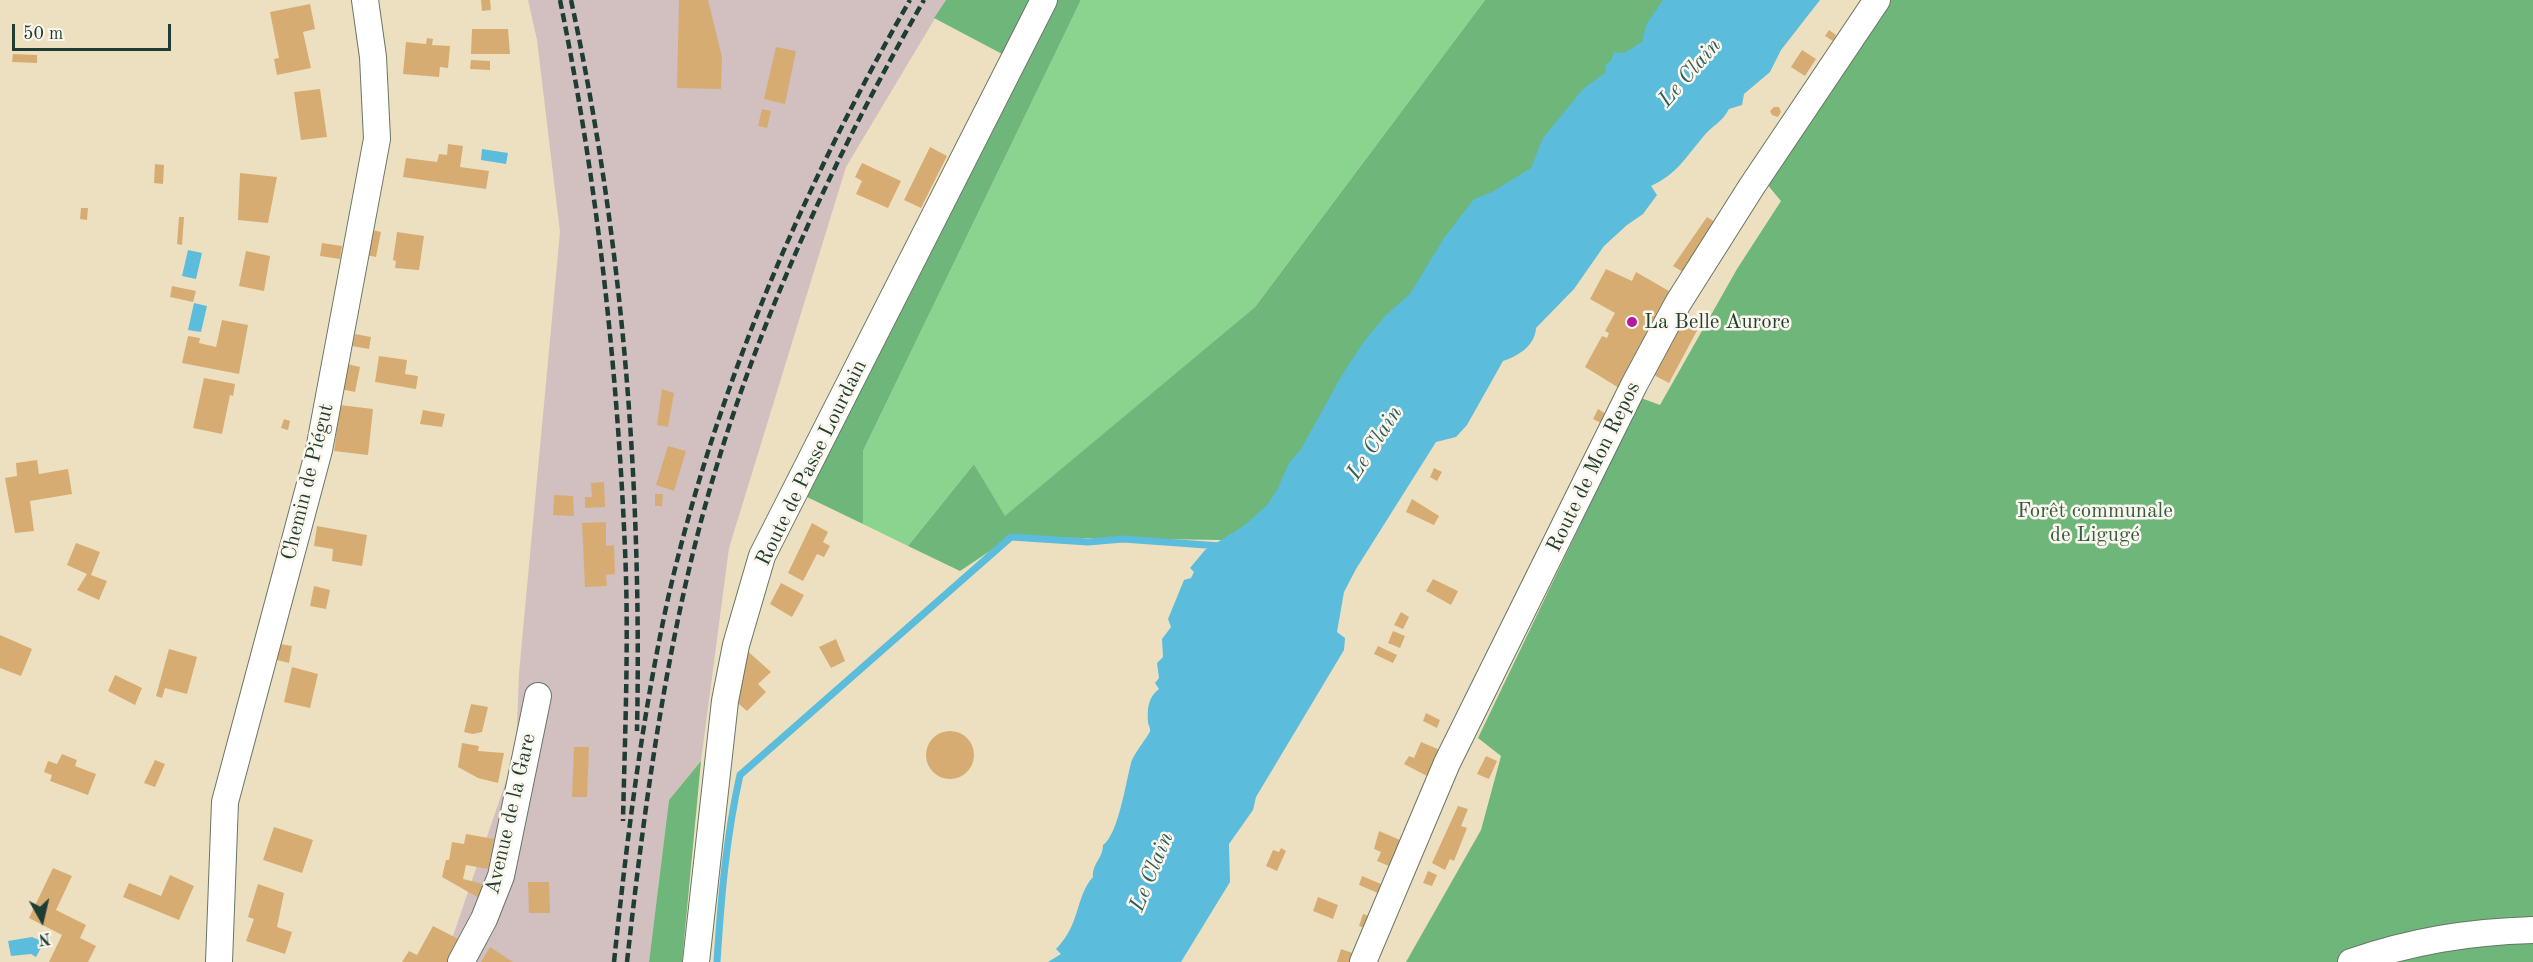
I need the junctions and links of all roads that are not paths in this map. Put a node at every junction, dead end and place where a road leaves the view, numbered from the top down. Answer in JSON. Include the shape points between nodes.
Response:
{"nodes":[{"id":1,"x":365,"y":0,"type":"edge"},
{"id":2,"x":1044,"y":0,"type":"edge"},
{"id":3,"x":1877,"y":0,"type":"edge"},
{"id":4,"x":538,"y":696,"type":"dead end"},
{"id":5,"x":2533,"y":930,"type":"edge"},
{"id":6,"x":219,"y":962,"type":"edge"},
{"id":7,"x":461,"y":962,"type":"edge"},
{"id":8,"x":696,"y":962,"type":"edge"},
{"id":9,"x":1363,"y":962,"type":"edge"},
{"id":10,"x":2351,"y":962,"type":"edge"}],
"edges":[{"from":1,"to":6,"type":"street","name":"Chemin de Piégut","via":[[373,57],[377,140],[319,450],[225,802]]},
{"from":2,"to":8,"type":"street","name":"Route de Passe Lourdain","via":[[762,556],[736,645],[725,701]]},
{"from":3,"to":9,"type":"street","name":"Route de Mon Repos","via":[[1678,303],[1634,385],[1447,763]]},
{"from":4,"to":7,"type":"street","name":"Avenue de la Gare","via":[[501,876]]},
{"from":5,"to":10,"type":"street","via":[[2438,937]]}]}
